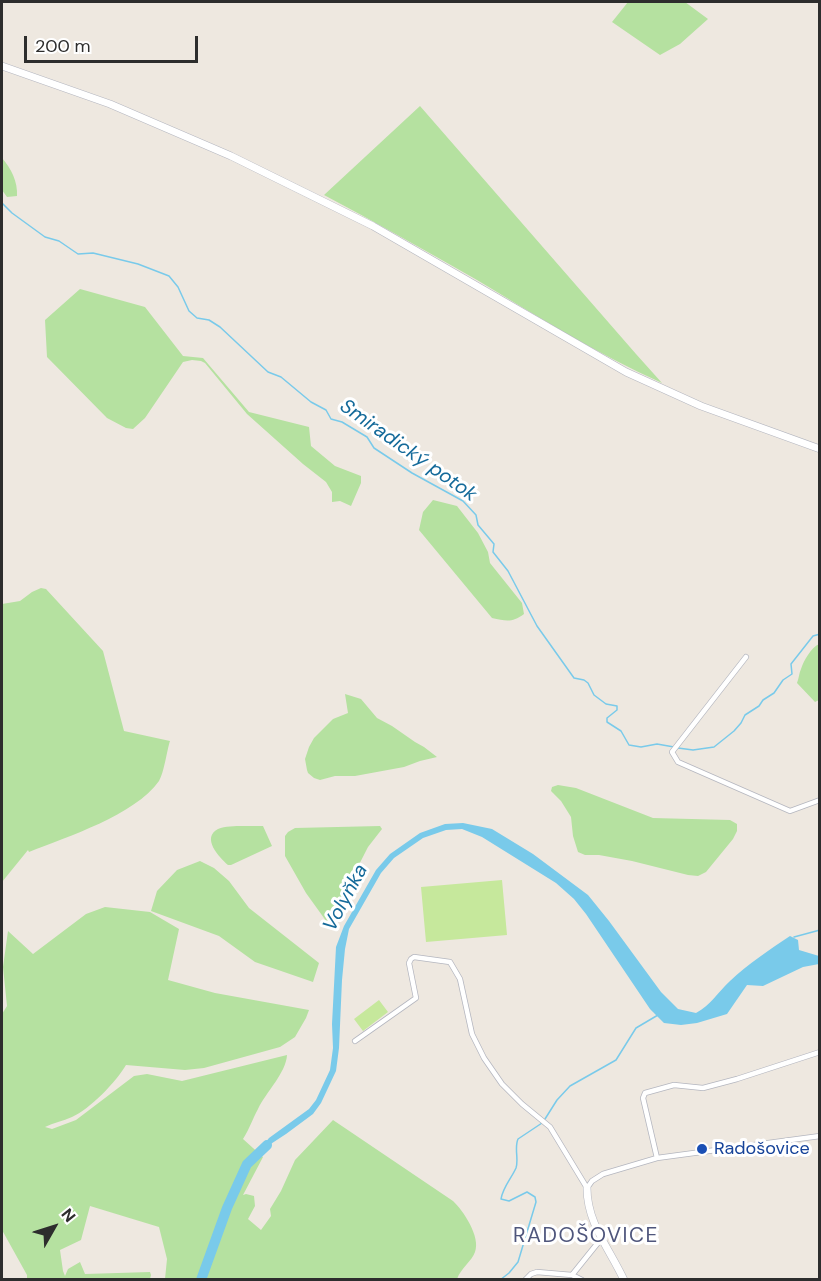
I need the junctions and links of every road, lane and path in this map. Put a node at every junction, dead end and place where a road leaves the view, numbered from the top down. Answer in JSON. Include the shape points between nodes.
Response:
{"nodes":[{"id":1,"x":2,"y":66,"type":"edge"},
{"id":2,"x":819,"y":449,"type":"edge"},
{"id":3,"x":746,"y":657,"type":"dead end"},
{"id":4,"x":819,"y":800,"type":"edge"},
{"id":5,"x":355,"y":1041,"type":"dead end"},
{"id":6,"x":819,"y":1052,"type":"edge"},
{"id":7,"x":819,"y":1136,"type":"edge"},
{"id":8,"x":657,"y":1158,"type":"junction"},
{"id":9,"x":587,"y":1188,"type":"junction"},
{"id":10,"x":601,"y":1239,"type":"junction"},
{"id":11,"x":572,"y":1275,"type":"junction"},
{"id":12,"x":525,"y":1280,"type":"edge"},
{"id":13,"x":582,"y":1280,"type":"edge"},
{"id":14,"x":624,"y":1280,"type":"edge"}],
"edges":[{"from":1,"to":2,"type":"street","via":[[110,104],[231,156],[373,226],[626,372],[701,406]]},
{"from":3,"to":4,"type":"street","via":[[672,752],[678,762],[790,811]]},
{"from":5,"to":9,"type":"street","via":[[416,998],[411,959],[450,962],[460,979],[472,1034],[484,1058],[502,1084],[550,1127]]},
{"from":6,"to":8,"type":"street","via":[[703,1088],[674,1085],[645,1094]]},
{"from":7,"to":8,"type":"street"},
{"from":8,"to":9,"type":"street","via":[[603,1174]]},
{"from":9,"to":10,"type":"street","via":[[591,1216]]},
{"from":10,"to":11,"type":"street"},
{"from":10,"to":14,"type":"street"},
{"from":11,"to":12,"type":"street","via":[[537,1272]]},
{"from":11,"to":13,"type":"street"}]}
